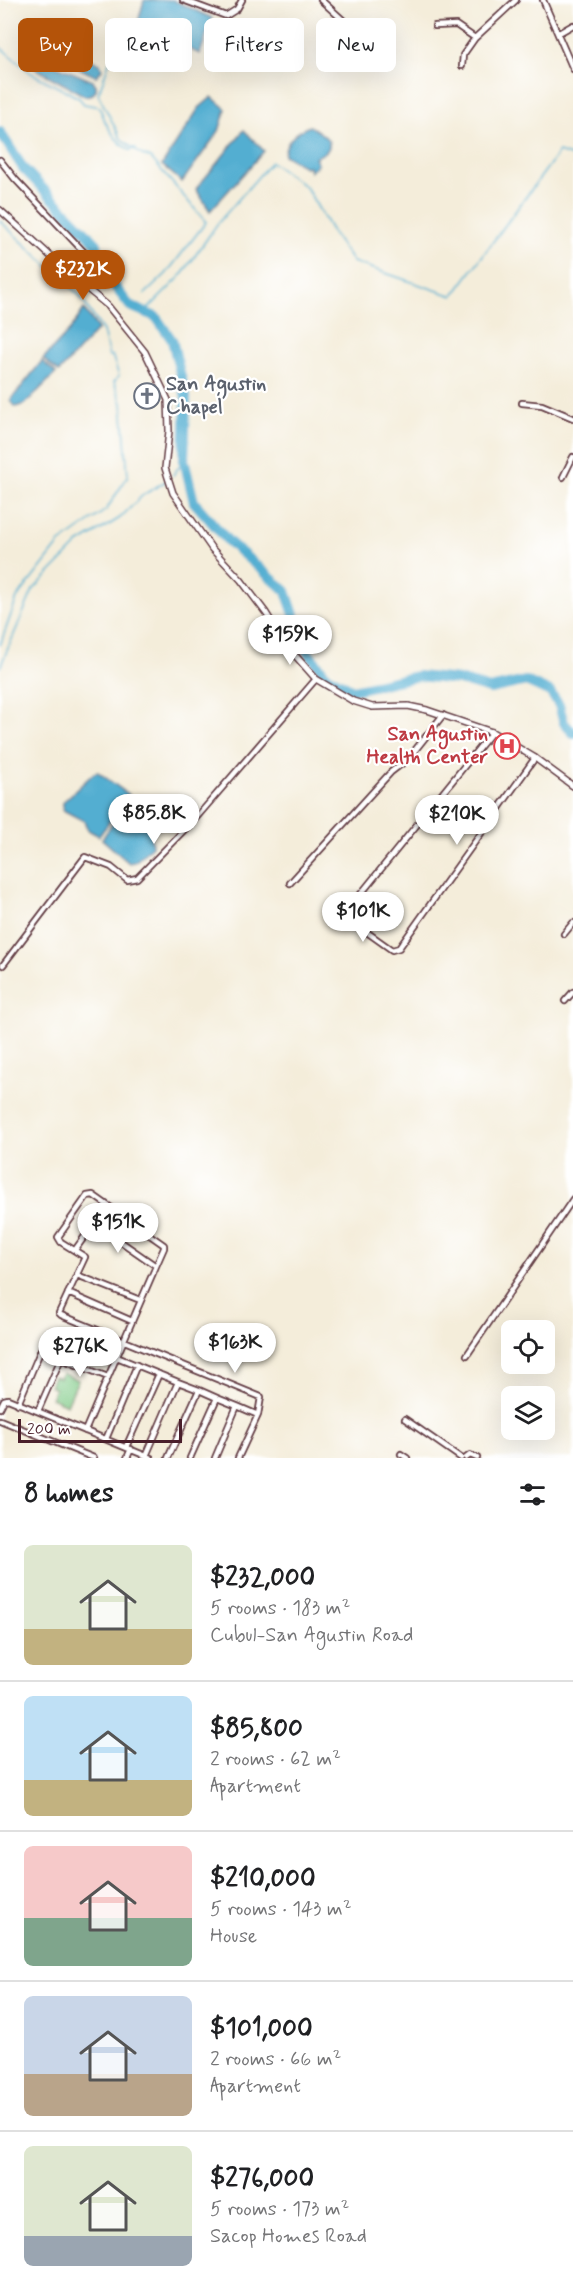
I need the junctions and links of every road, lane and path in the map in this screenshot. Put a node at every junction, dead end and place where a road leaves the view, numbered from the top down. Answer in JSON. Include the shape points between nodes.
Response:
{"nodes":[{"id":1,"x":183,"y":0,"type":"edge"},
{"id":2,"x":242,"y":0,"type":"edge"},
{"id":3,"x":321,"y":0,"type":"edge"},
{"id":4,"x":516,"y":0,"type":"edge"},
{"id":5,"x":543,"y":0,"type":"edge"},
{"id":6,"x":341,"y":18,"type":"edge"},
{"id":7,"x":435,"y":26,"type":"dead end"},
{"id":8,"x":573,"y":26,"type":"edge"},
{"id":9,"x":559,"y":33,"type":"junction"},
{"id":10,"x":475,"y":38,"type":"junction"},
{"id":11,"x":462,"y":66,"type":"dead end"},
{"id":12,"x":573,"y":69,"type":"edge"},
{"id":13,"x":0,"y":160,"type":"edge"},
{"id":14,"x":0,"y":210,"type":"edge"},
{"id":15,"x":79,"y":282,"type":"junction"},
{"id":16,"x":522,"y":403,"type":"dead end"},
{"id":17,"x":573,"y":418,"type":"edge"},
{"id":18,"x":573,"y":457,"type":"edge"},
{"id":19,"x":563,"y":477,"type":"dead end"},
{"id":20,"x":316,"y":679,"type":"junction"},
{"id":21,"x":442,"y":715,"type":"junction"},
{"id":22,"x":492,"y":732,"type":"junction"},
{"id":23,"x":535,"y":758,"type":"junction"},
{"id":24,"x":573,"y":786,"type":"edge"},
{"id":25,"x":290,"y":883,"type":"dead end"},
{"id":26,"x":573,"y":923,"type":"edge"},
{"id":27,"x":564,"y":934,"type":"dead end"},
{"id":28,"x":3,"y":964,"type":"dead end"},
{"id":29,"x":573,"y":992,"type":"edge"},
{"id":30,"x":565,"y":1001,"type":"dead end"},
{"id":31,"x":573,"y":1199,"type":"edge"},
{"id":32,"x":107,"y":1205,"type":"junction"},
{"id":33,"x":94,"y":1223,"type":"junction"},
{"id":34,"x":75,"y":1250,"type":"junction"},
{"id":35,"x":156,"y":1266,"type":"junction"},
{"id":36,"x":77,"y":1275,"type":"junction"},
{"id":37,"x":68,"y":1293,"type":"junction"},
{"id":38,"x":140,"y":1300,"type":"junction"},
{"id":39,"x":132,"y":1321,"type":"junction"},
{"id":40,"x":70,"y":1338,"type":"junction"},
{"id":41,"x":123,"y":1341,"type":"junction"},
{"id":42,"x":466,"y":1355,"type":"dead end"},
{"id":43,"x":117,"y":1357,"type":"junction"},
{"id":44,"x":61,"y":1359,"type":"junction"},
{"id":45,"x":137,"y":1365,"type":"junction"},
{"id":46,"x":159,"y":1374,"type":"junction"},
{"id":47,"x":108,"y":1377,"type":"junction"},
{"id":48,"x":178,"y":1382,"type":"junction"},
{"id":49,"x":199,"y":1390,"type":"junction"},
{"id":50,"x":218,"y":1398,"type":"junction"},
{"id":51,"x":18,"y":1404,"type":"junction"},
{"id":52,"x":237,"y":1406,"type":"junction"},
{"id":53,"x":0,"y":1408,"type":"edge"},
{"id":54,"x":38,"y":1411,"type":"junction"},
{"id":55,"x":258,"y":1415,"type":"junction"},
{"id":56,"x":405,"y":1419,"type":"dead end"},
{"id":57,"x":0,"y":1420,"type":"edge"},
{"id":58,"x":85,"y":1431,"type":"junction"},
{"id":59,"x":106,"y":1438,"type":"junction"},
{"id":60,"x":129,"y":1448,"type":"junction"},
{"id":61,"x":401,"y":1454,"type":"dead end"},
{"id":62,"x":149,"y":1457,"type":"edge"},
{"id":63,"x":94,"y":1458,"type":"edge"},
{"id":64,"x":128,"y":1458,"type":"edge"},
{"id":65,"x":168,"y":1458,"type":"edge"},
{"id":66,"x":190,"y":1458,"type":"edge"},
{"id":67,"x":215,"y":1458,"type":"edge"},
{"id":68,"x":238,"y":1458,"type":"edge"},
{"id":69,"x":407,"y":1458,"type":"edge"},
{"id":70,"x":461,"y":1458,"type":"edge"},
{"id":71,"x":466,"y":1458,"type":"edge"},
{"id":72,"x":477,"y":1458,"type":"edge"}],
"edges":[{"from":1,"to":2,"type":"street","via":[[226,16]]},
{"from":3,"to":6,"type":"street"},
{"from":4,"to":10,"type":"street"},
{"from":5,"to":9,"type":"street"},
{"from":7,"to":10,"type":"street","via":[[456,25]]},
{"from":8,"to":9,"type":"street"},
{"from":9,"to":12,"type":"street"},
{"from":10,"to":11,"type":"street","via":[[463,56]]},
{"from":13,"to":15,"type":"street","via":[[84,252]]},
{"from":14,"to":15,"type":"street"},
{"from":15,"to":20,"type":"street","via":[[108,306],[145,352],[165,393],[169,431],[165,468],[173,493],[266,613],[286,645]]},
{"from":16,"to":17,"type":"street","via":[[542,405]]},
{"from":18,"to":19,"type":"street"},
{"from":20,"to":21,"type":"street","via":[[353,701],[372,707],[408,706]]},
{"from":20,"to":28,"type":"street","via":[[196,818],[137,878],[127,880],[111,867],[85,857]]},
{"from":21,"to":22,"type":"street"},
{"from":21,"to":25,"type":"street","via":[[408,759],[391,772]]},
{"from":22,"to":23,"type":"street"},
{"from":22,"to":23,"type":"street","via":[[347,910],[347,918],[392,950],[399,948]]},
{"from":23,"to":24,"type":"street"},
{"from":26,"to":27,"type":"street"},
{"from":29,"to":30,"type":"street"},
{"from":31,"to":42,"type":"street"},
{"from":32,"to":33,"type":"street"},
{"from":32,"to":34,"type":"street","via":[[93,1195],[87,1196],[58,1237]]},
{"from":32,"to":35,"type":"street","via":[[163,1243]]},
{"from":33,"to":34,"type":"street"},
{"from":33,"to":35,"type":"street"},
{"from":34,"to":36,"type":"street","via":[[85,1257]]},
{"from":35,"to":38,"type":"street"},
{"from":36,"to":37,"type":"street"},
{"from":36,"to":38,"type":"street"},
{"from":37,"to":39,"type":"street"},
{"from":37,"to":41,"type":"street","via":[[60,1315]]},
{"from":38,"to":39,"type":"street"},
{"from":39,"to":41,"type":"street"},
{"from":40,"to":43,"type":"street"},
{"from":40,"to":44,"type":"street"},
{"from":40,"to":51,"type":"street","via":[[48,1333]]},
{"from":41,"to":43,"type":"street"},
{"from":41,"to":55,"type":"street","via":[[261,1397]]},
{"from":43,"to":45,"type":"street"},
{"from":43,"to":47,"type":"street"},
{"from":44,"to":47,"type":"street"},
{"from":44,"to":54,"type":"street"},
{"from":45,"to":46,"type":"street"},
{"from":45,"to":59,"type":"street"},
{"from":46,"to":48,"type":"street"},
{"from":46,"to":60,"type":"street"},
{"from":47,"to":58,"type":"street"},
{"from":48,"to":49,"type":"street"},
{"from":48,"to":62,"type":"street"},
{"from":49,"to":50,"type":"street"},
{"from":49,"to":65,"type":"street"},
{"from":50,"to":52,"type":"street"},
{"from":50,"to":66,"type":"street"},
{"from":51,"to":53,"type":"street","via":[[6,1399]]},
{"from":51,"to":54,"type":"street"},
{"from":52,"to":55,"type":"street"},
{"from":52,"to":67,"type":"street"},
{"from":54,"to":58,"type":"street"},
{"from":55,"to":68,"type":"street"},
{"from":56,"to":70,"type":"street"},
{"from":57,"to":63,"type":"street"},
{"from":58,"to":59,"type":"street"},
{"from":59,"to":60,"type":"street"},
{"from":60,"to":62,"type":"street"},
{"from":60,"to":64,"type":"street"},
{"from":61,"to":69,"type":"street"},
{"from":71,"to":72,"type":"street"}]}
